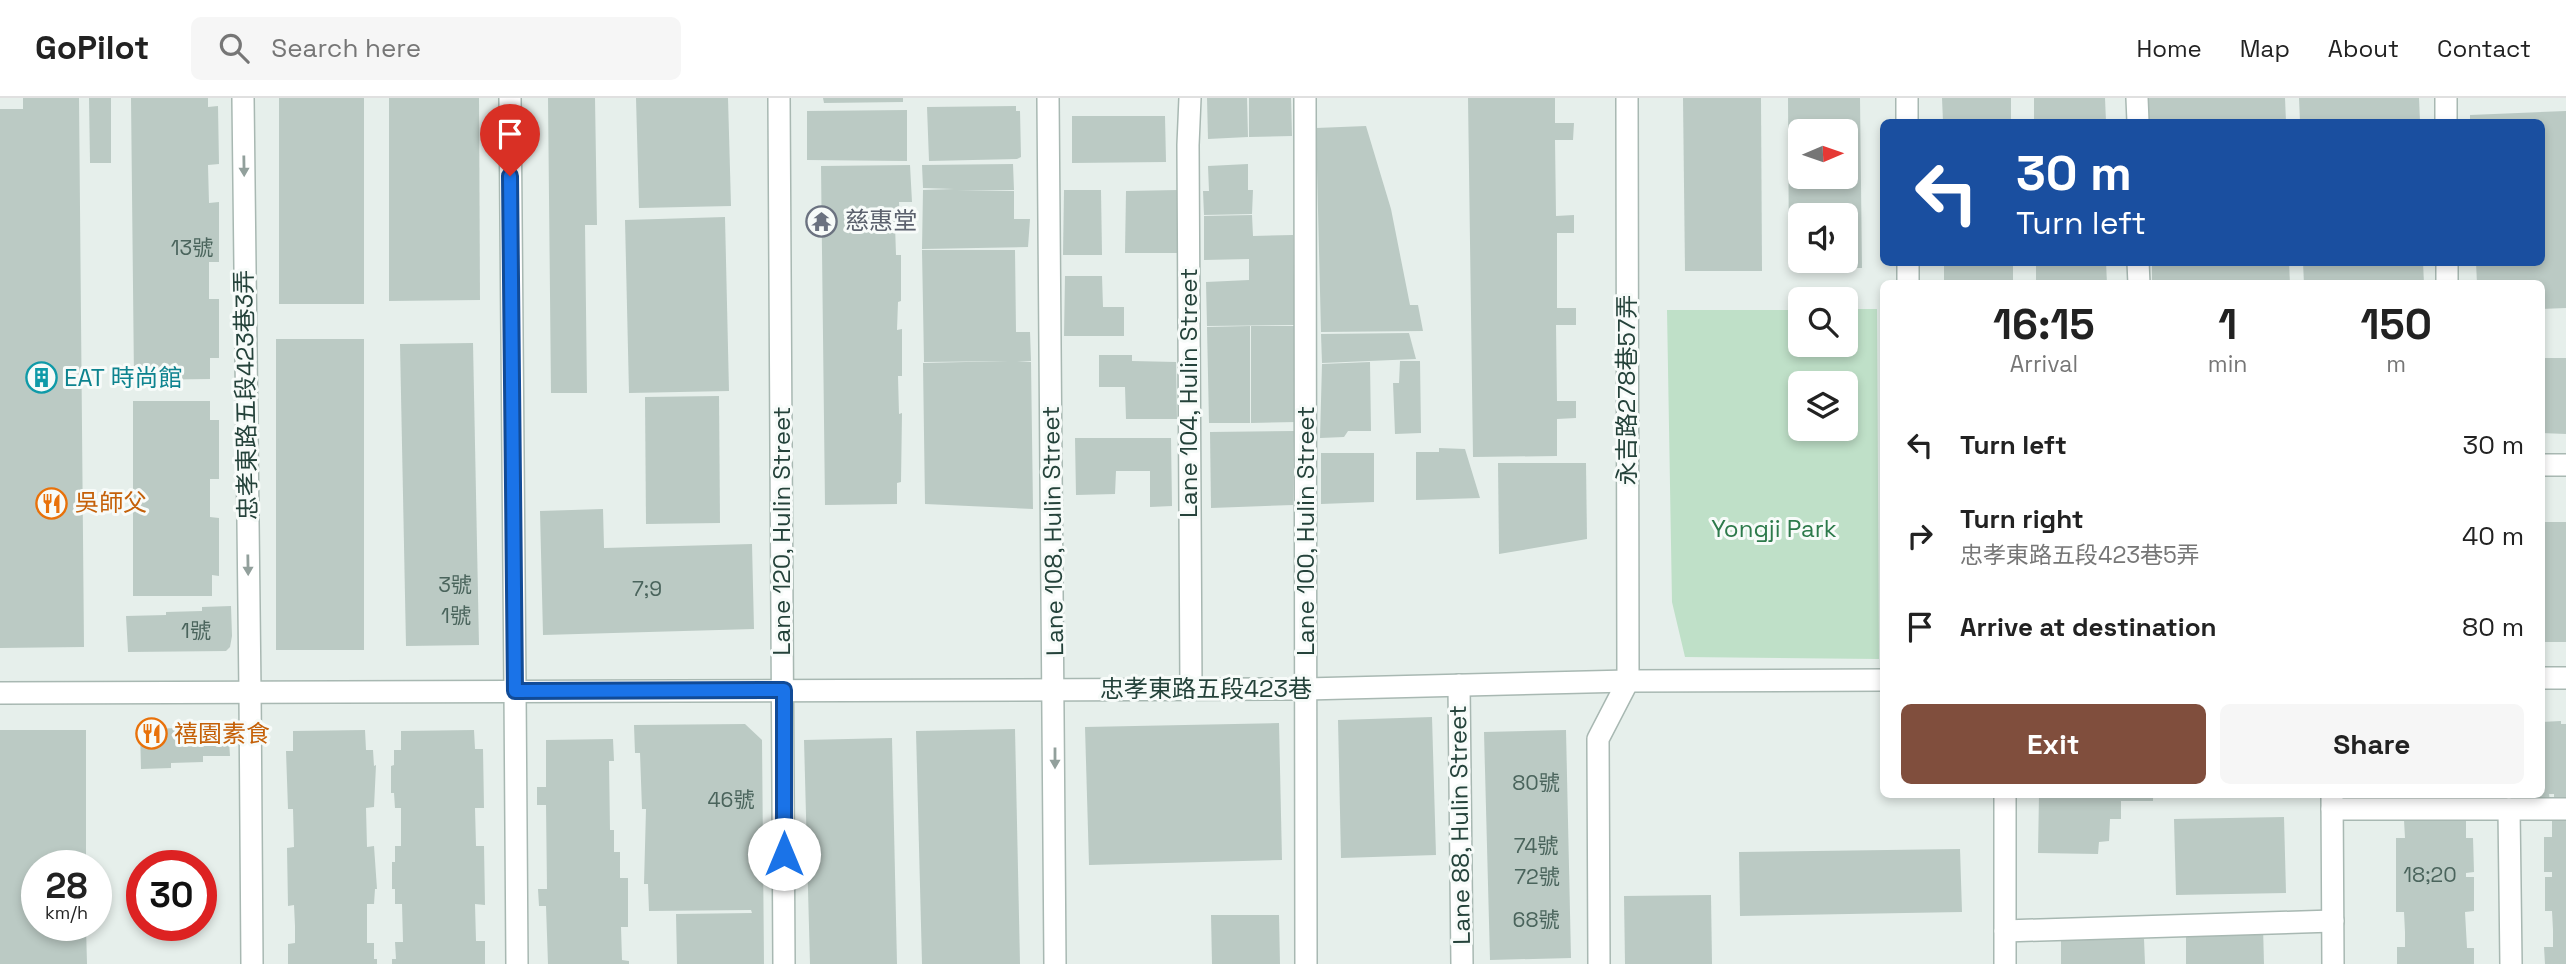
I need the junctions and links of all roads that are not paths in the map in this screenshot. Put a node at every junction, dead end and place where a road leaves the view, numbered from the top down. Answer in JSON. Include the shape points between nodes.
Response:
{"nodes":[{"id":1,"x":243,"y":98,"type":"edge"},
{"id":2,"x":510,"y":98,"type":"edge"},
{"id":3,"x":779,"y":98,"type":"edge"},
{"id":4,"x":1048,"y":98,"type":"edge"},
{"id":5,"x":1190,"y":98,"type":"edge"},
{"id":6,"x":1305,"y":98,"type":"edge"},
{"id":7,"x":1627,"y":98,"type":"edge"},
{"id":8,"x":1907,"y":98,"type":"edge"},
{"id":9,"x":2137,"y":98,"type":"edge"},
{"id":10,"x":2446,"y":98,"type":"edge"},
{"id":11,"x":1907,"y":119,"type":"edge"},
{"id":12,"x":2138,"y":119,"type":"edge"},
{"id":13,"x":2446,"y":119,"type":"edge"},
{"id":14,"x":2566,"y":465,"type":"edge"},
{"id":15,"x":2545,"y":466,"type":"edge"},
{"id":16,"x":2545,"y":678,"type":"edge"},
{"id":17,"x":2566,"y":678,"type":"edge"},
{"id":18,"x":1880,"y":680,"type":"edge"},
{"id":19,"x":1628,"y":681,"type":"junction"},
{"id":20,"x":1459,"y":685,"type":"junction"},
{"id":21,"x":1054,"y":689,"type":"junction"},
{"id":22,"x":1191,"y":689,"type":"junction"},
{"id":23,"x":1306,"y":689,"type":"junction"},
{"id":24,"x":784,"y":690,"type":"junction"},
{"id":25,"x":515,"y":691,"type":"junction"},
{"id":26,"x":250,"y":692,"type":"junction"},
{"id":27,"x":0,"y":694,"type":"edge"},
{"id":28,"x":2005,"y":798,"type":"edge"},
{"id":29,"x":2332,"y":802,"type":"edge"},
{"id":30,"x":2509,"y":808,"type":"junction"},
{"id":31,"x":2566,"y":808,"type":"edge"},
{"id":32,"x":2333,"y":921,"type":"junction"},
{"id":33,"x":2005,"y":931,"type":"junction"},
{"id":34,"x":252,"y":964,"type":"edge"},
{"id":35,"x":517,"y":964,"type":"edge"},
{"id":36,"x":784,"y":964,"type":"edge"},
{"id":37,"x":1055,"y":964,"type":"edge"},
{"id":38,"x":1306,"y":964,"type":"edge"},
{"id":39,"x":1462,"y":964,"type":"edge"},
{"id":40,"x":1598,"y":964,"type":"edge"},
{"id":41,"x":2005,"y":964,"type":"edge"},
{"id":42,"x":2333,"y":964,"type":"edge"},
{"id":43,"x":2511,"y":964,"type":"edge"}],
"edges":[{"from":1,"to":26,"type":"street","name":"忠孝東路五段423巷3弄","one_way":true},
{"from":2,"to":25,"type":"street"},
{"from":3,"to":24,"type":"street","name":"Lane 120, Hulin Street"},
{"from":4,"to":21,"type":"street","name":"Lane 108, Hulin Street"},
{"from":5,"to":22,"type":"street","name":"Lane 104, Hulin Street"},
{"from":6,"to":23,"type":"street","name":"Lane 100, Hulin Street"},
{"from":7,"to":19,"type":"street","name":"永吉路278巷57弄"},
{"from":8,"to":11,"type":"street"},
{"from":9,"to":12,"type":"street"},
{"from":10,"to":13,"type":"street"},
{"from":14,"to":15,"type":"street"},
{"from":16,"to":17,"type":"street"},
{"from":18,"to":19,"type":"street","name":"忠孝東路五段423巷"},
{"from":19,"to":20,"type":"street","name":"忠孝東路五段423巷"},
{"from":19,"to":40,"type":"street","via":[[1598,739]]},
{"from":20,"to":23,"type":"street","name":"忠孝東路五段423巷"},
{"from":20,"to":39,"type":"street","name":"Lane 88, Hulin Street"},
{"from":21,"to":22,"type":"street","name":"忠孝東路五段423巷"},
{"from":21,"to":24,"type":"street","name":"忠孝東路五段423巷"},
{"from":21,"to":37,"type":"street","name":"Lane 108, Hulin Street","one_way":true},
{"from":22,"to":23,"type":"street","name":"忠孝東路五段423巷"},
{"from":23,"to":38,"type":"street","name":"Lane 100, Hulin Street"},
{"from":24,"to":25,"type":"street","name":"忠孝東路五段423巷"},
{"from":24,"to":36,"type":"street","name":"Lane 120, Hulin Street"},
{"from":25,"to":26,"type":"street","name":"忠孝東路五段423巷"},
{"from":25,"to":35,"type":"street"},
{"from":26,"to":27,"type":"street","name":"忠孝東路五段423巷"},
{"from":26,"to":34,"type":"street","name":"忠孝東路五段423巷3弄"},
{"from":28,"to":33,"type":"street"},
{"from":29,"to":30,"type":"street"},
{"from":29,"to":32,"type":"street"},
{"from":30,"to":31,"type":"street"},
{"from":30,"to":43,"type":"street"},
{"from":32,"to":33,"type":"street"},
{"from":32,"to":42,"type":"street"},
{"from":33,"to":41,"type":"street"}]}
